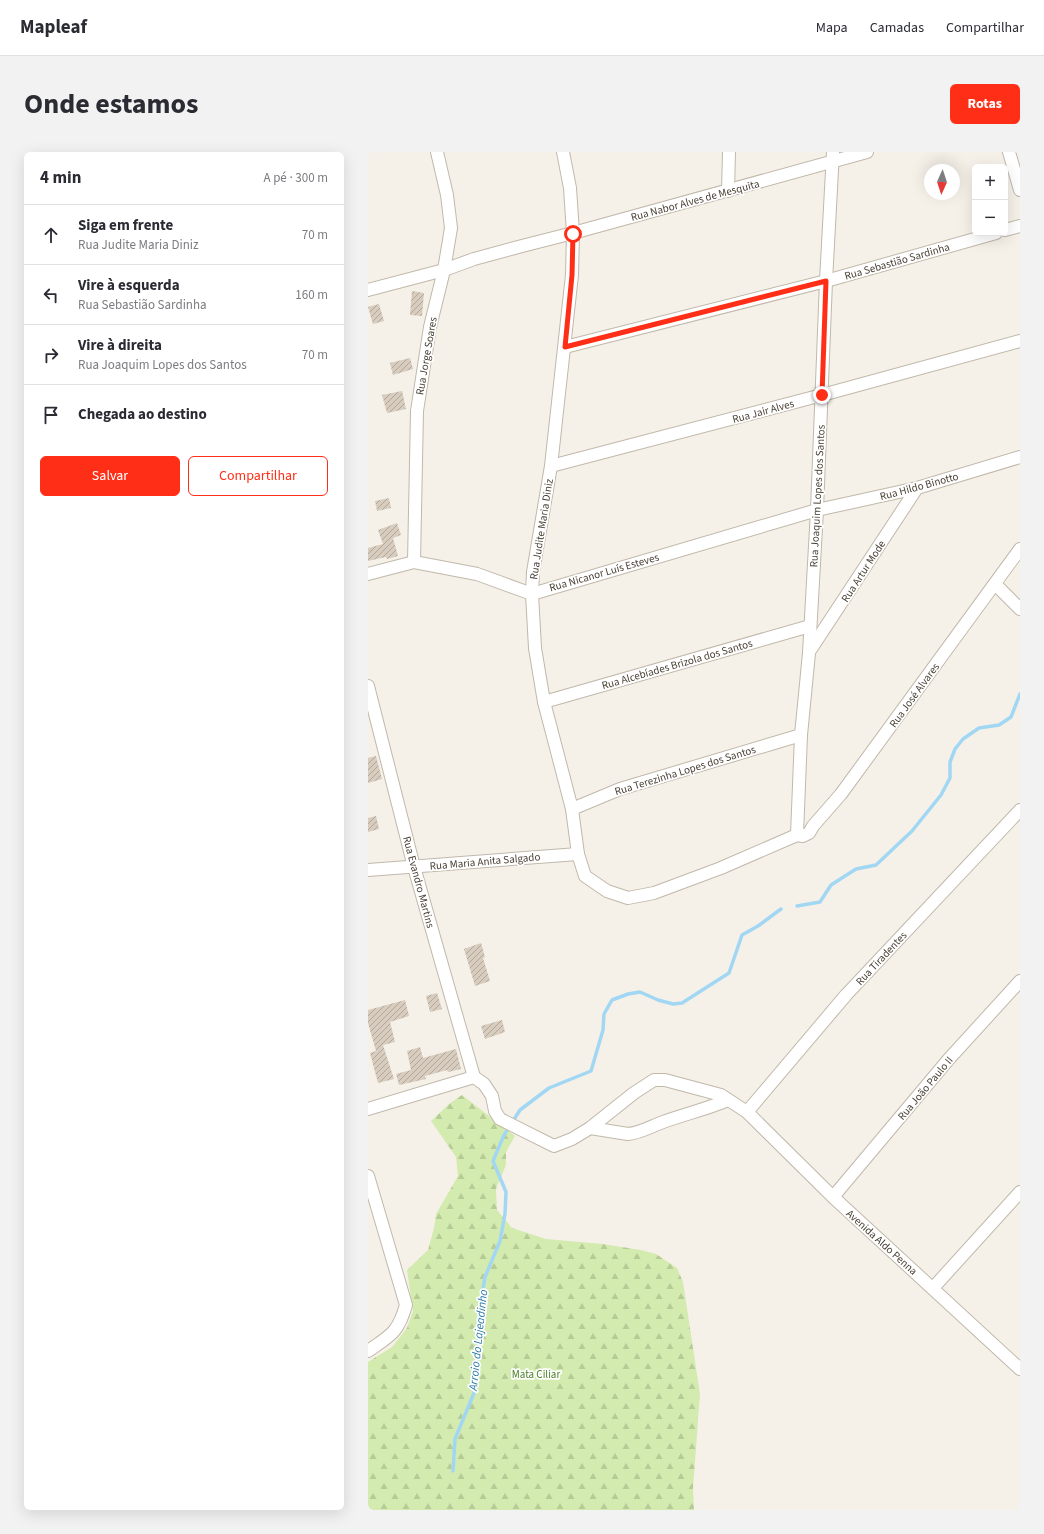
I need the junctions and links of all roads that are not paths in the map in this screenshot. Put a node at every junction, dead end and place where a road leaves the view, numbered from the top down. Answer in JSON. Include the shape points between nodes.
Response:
{"nodes":[{"id":1,"x":437,"y":152,"type":"edge"},
{"id":2,"x":563,"y":152,"type":"edge"},
{"id":3,"x":729,"y":152,"type":"edge"},
{"id":4,"x":867,"y":152,"type":"edge"},
{"id":5,"x":1009,"y":152,"type":"edge"},
{"id":6,"x":833,"y":157,"type":"edge"},
{"id":7,"x":1020,"y":190,"type":"edge"},
{"id":8,"x":728,"y":191,"type":"junction"},
{"id":9,"x":1020,"y":226,"type":"edge"},
{"id":10,"x":1008,"y":229,"type":"edge"},
{"id":11,"x":573,"y":234,"type":"junction"},
{"id":12,"x":985,"y":236,"type":"edge"},
{"id":13,"x":444,"y":270,"type":"junction"},
{"id":14,"x":826,"y":281,"type":"junction"},
{"id":15,"x":368,"y":290,"type":"edge"},
{"id":16,"x":1020,"y":341,"type":"edge"},
{"id":17,"x":565,"y":347,"type":"junction"},
{"id":18,"x":822,"y":395,"type":"junction"},
{"id":19,"x":1020,"y":457,"type":"edge"},
{"id":20,"x":551,"y":466,"type":"junction"},
{"id":21,"x":918,"y":488,"type":"junction"},
{"id":22,"x":817,"y":510,"type":"junction"},
{"id":23,"x":1020,"y":549,"type":"edge"},
{"id":24,"x":414,"y":562,"type":"junction"},
{"id":25,"x":368,"y":574,"type":"edge"},
{"id":26,"x":994,"y":584,"type":"junction"},
{"id":27,"x":532,"y":594,"type":"junction"},
{"id":28,"x":1020,"y":609,"type":"edge"},
{"id":29,"x":810,"y":626,"type":"junction"},
{"id":30,"x":809,"y":653,"type":"junction"},
{"id":31,"x":368,"y":686,"type":"edge"},
{"id":32,"x":544,"y":702,"type":"junction"},
{"id":33,"x":801,"y":735,"type":"junction"},
{"id":34,"x":572,"y":809,"type":"junction"},
{"id":35,"x":1020,"y":810,"type":"edge"},
{"id":36,"x":800,"y":835,"type":"junction"},
{"id":37,"x":578,"y":854,"type":"junction"},
{"id":38,"x":414,"y":867,"type":"junction"},
{"id":39,"x":368,"y":870,"type":"edge"},
{"id":40,"x":1020,"y":981,"type":"edge"},
{"id":41,"x":474,"y":1077,"type":"junction"},
{"id":42,"x":728,"y":1100,"type":"junction"},
{"id":43,"x":368,"y":1109,"type":"edge"},
{"id":44,"x":746,"y":1112,"type":"junction"},
{"id":45,"x":590,"y":1128,"type":"junction"},
{"id":46,"x":368,"y":1176,"type":"edge"},
{"id":47,"x":1020,"y":1192,"type":"edge"},
{"id":48,"x":833,"y":1198,"type":"junction"},
{"id":49,"x":933,"y":1288,"type":"junction"},
{"id":50,"x":368,"y":1351,"type":"edge"},
{"id":51,"x":1020,"y":1369,"type":"edge"}],
"edges":[{"from":1,"to":13,"type":"street","name":"Rua Jorge Soares","via":[[447,195],[450,228]]},
{"from":2,"to":11,"type":"street","name":"Rua Judite Maria Diniz","via":[[570,188]]},
{"from":3,"to":8,"type":"street"},
{"from":4,"to":6,"type":"street","name":"Rua Nabor Alves de Mesquita"},
{"from":5,"to":7,"type":"street"},
{"from":6,"to":8,"type":"street","name":"Rua Nabor Alves de Mesquita"},
{"from":6,"to":14,"type":"street","name":"Rua Joaquim Lopes dos Santos"},
{"from":8,"to":11,"type":"street","name":"Rua Nabor Alves de Mesquita"},
{"from":9,"to":10,"type":"street"},
{"from":11,"to":13,"type":"street","name":"Rua Nabor Alves de Mesquita","via":[[474,259]]},
{"from":11,"to":17,"type":"street","name":"Rua Judite Maria Diniz"},
{"from":12,"to":14,"type":"street","name":"Rua Sebastião Sardinha"},
{"from":13,"to":15,"type":"street","name":"Rua Nabor Alves de Mesquita"},
{"from":13,"to":24,"type":"street","name":"Rua Jorge Soares","via":[[430,326],[417,411]]},
{"from":14,"to":17,"type":"street","name":"Rua Sebastião Sardinha"},
{"from":14,"to":18,"type":"street","name":"Rua Joaquim Lopes dos Santos"},
{"from":16,"to":18,"type":"street","name":"Rua Jair Alves"},
{"from":17,"to":20,"type":"street","name":"Rua Judite Maria Diniz"},
{"from":18,"to":20,"type":"street","name":"Rua Jair Alves"},
{"from":18,"to":22,"type":"street","name":"Rua Joaquim Lopes dos Santos"},
{"from":19,"to":21,"type":"street","name":"Rua Hildo Binotto"},
{"from":20,"to":27,"type":"street","name":"Rua Judite Maria Diniz","via":[[533,572]]},
{"from":21,"to":22,"type":"street","name":"Rua Hildo Binotto"},
{"from":21,"to":30,"type":"street","name":"Rua Artur Mode"},
{"from":22,"to":27,"type":"street","name":"Rua Nicanor Luís Esteves"},
{"from":22,"to":29,"type":"street","name":"Rua Joaquim Lopes dos Santos"},
{"from":23,"to":26,"type":"street","name":"Rua José Alvares"},
{"from":24,"to":25,"type":"street"},
{"from":24,"to":27,"type":"street","via":[[477,574]]},
{"from":26,"to":28,"type":"street"},
{"from":26,"to":36,"type":"street","name":"Rua José Alvares","via":[[841,794],[809,833]]},
{"from":27,"to":32,"type":"street","name":"Rua Judite Maria Diniz","via":[[535,648]]},
{"from":29,"to":30,"type":"street","name":"Rua Joaquim Lopes dos Santos"},
{"from":29,"to":32,"type":"street","name":"Rua Alcebíades Brizola dos Santos"},
{"from":30,"to":33,"type":"street","name":"Rua Joaquim Lopes dos Santos"},
{"from":31,"to":38,"type":"street","name":"Rua Evandro Martins"},
{"from":32,"to":34,"type":"street","name":"Rua Judite Maria Diniz"},
{"from":33,"to":34,"type":"street","name":"Rua Terezinha Lopes dos Santos","via":[[620,789]]},
{"from":33,"to":36,"type":"street","name":"Rua Joaquim Lopes dos Santos"},
{"from":34,"to":37,"type":"street","name":"Rua Judite Maria Diniz"},
{"from":35,"to":44,"type":"street","name":"Rua Tiradentes","via":[[846,995]]},
{"from":36,"to":37,"type":"street","name":"Rua Judite Maria Diniz","via":[[654,894],[628,898],[607,891],[585,876]]},
{"from":37,"to":38,"type":"street","name":"Rua Maria Anita Salgado"},
{"from":38,"to":39,"type":"street","name":"Rua Maria Anita Salgado"},
{"from":38,"to":41,"type":"street","name":"Rua Evandro Martins"},
{"from":40,"to":48,"type":"street","name":"Rua João Paulo II","via":[[948,1060]]},
{"from":41,"to":43,"type":"street"},
{"from":41,"to":45,"type":"street","name":"Avenida Aldo Penna","via":[[484,1084],[492,1096],[495,1111],[500,1119],[554,1146]]},
{"from":42,"to":44,"type":"street","name":"Avenida Aldo Penna"},
{"from":42,"to":45,"type":"street","via":[[634,1134]]},
{"from":42,"to":45,"type":"street","name":"Avenida Aldo Penna","via":[[721,1095],[671,1081],[654,1080]]},
{"from":44,"to":48,"type":"street","name":"Avenida Aldo Penna"},
{"from":46,"to":50,"type":"street","via":[[406,1305],[401,1322],[392,1334]]},
{"from":47,"to":49,"type":"street"},
{"from":48,"to":49,"type":"street","name":"Avenida Aldo Penna"},
{"from":49,"to":51,"type":"street","name":"Avenida Aldo Penna"}]}
